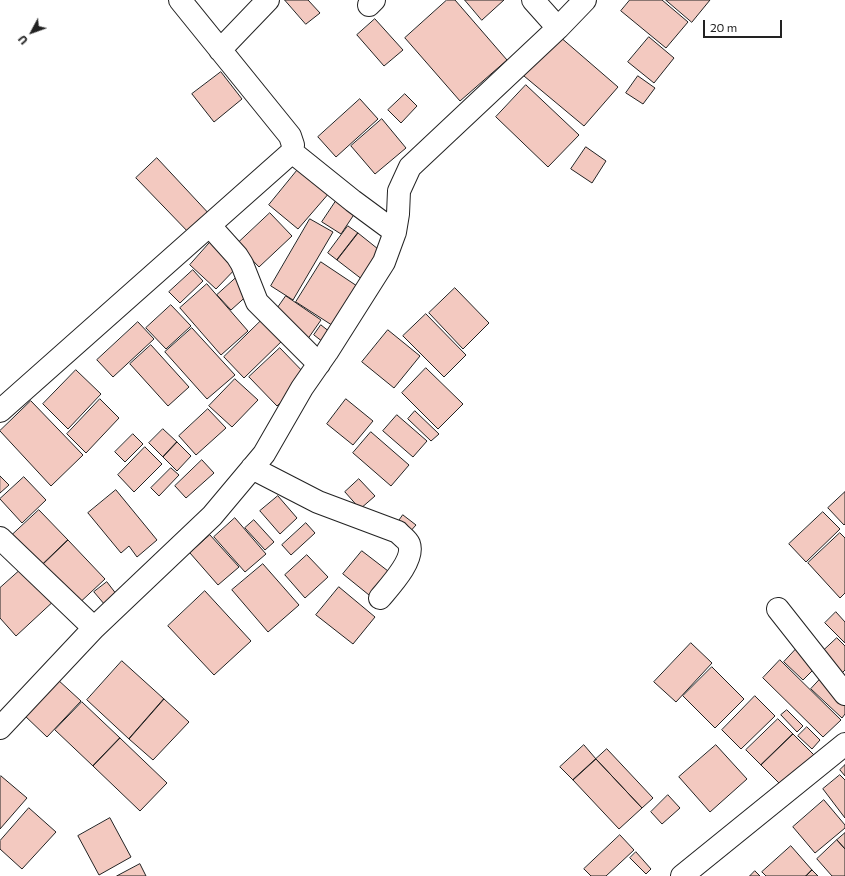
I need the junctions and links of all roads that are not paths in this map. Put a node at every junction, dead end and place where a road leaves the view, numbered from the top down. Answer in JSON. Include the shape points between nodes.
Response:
{"nodes":[{"id":1,"x":180,"y":0,"type":"edge"},
{"id":2,"x":268,"y":0,"type":"edge"},
{"id":3,"x":533,"y":0,"type":"edge"},
{"id":4,"x":586,"y":0,"type":"edge"},
{"id":5,"x":558,"y":28,"type":"junction"},
{"id":6,"x":220,"y":50,"type":"junction"},
{"id":7,"x":292,"y":152,"type":"junction"},
{"id":8,"x":210,"y":226,"type":"junction"},
{"id":9,"x":395,"y":232,"type":"junction"},
{"id":10,"x":319,"y":364,"type":"junction"},
{"id":11,"x":0,"y":411,"type":"edge"},
{"id":12,"x":252,"y":468,"type":"junction"},
{"id":13,"x":0,"y":538,"type":"edge"},
{"id":14,"x":380,"y":598,"type":"dead end"},
{"id":15,"x":778,"y":609,"type":"dead end"},
{"id":16,"x":94,"y":628,"type":"junction"},
{"id":17,"x":845,"y":694,"type":"edge"},
{"id":18,"x":0,"y":728,"type":"edge"},
{"id":19,"x":845,"y":744,"type":"edge"},
{"id":20,"x":682,"y":876,"type":"edge"}],
"edges":[{"from":1,"to":6,"type":"street"},
{"from":2,"to":6,"type":"street"},
{"from":3,"to":5,"type":"street"},
{"from":4,"to":5,"type":"street"},
{"from":5,"to":9,"type":"street","via":[[410,167],[399,191]]},
{"from":6,"to":7,"type":"street","via":[[290,136]]},
{"from":7,"to":8,"type":"street"},
{"from":7,"to":9,"type":"street"},
{"from":8,"to":10,"type":"street","via":[[242,264],[257,302]]},
{"from":8,"to":11,"type":"street"},
{"from":9,"to":10,"type":"street","via":[[384,262]]},
{"from":10,"to":12,"type":"street","via":[[264,454]]},
{"from":12,"to":14,"type":"street","via":[[318,502],[398,532],[404,538],[409,544],[410,552],[406,563]]},
{"from":12,"to":16,"type":"street","via":[[212,516]]},
{"from":13,"to":16,"type":"street"},
{"from":15,"to":17,"type":"street"},
{"from":16,"to":18,"type":"street"},
{"from":19,"to":20,"type":"street"}]}
